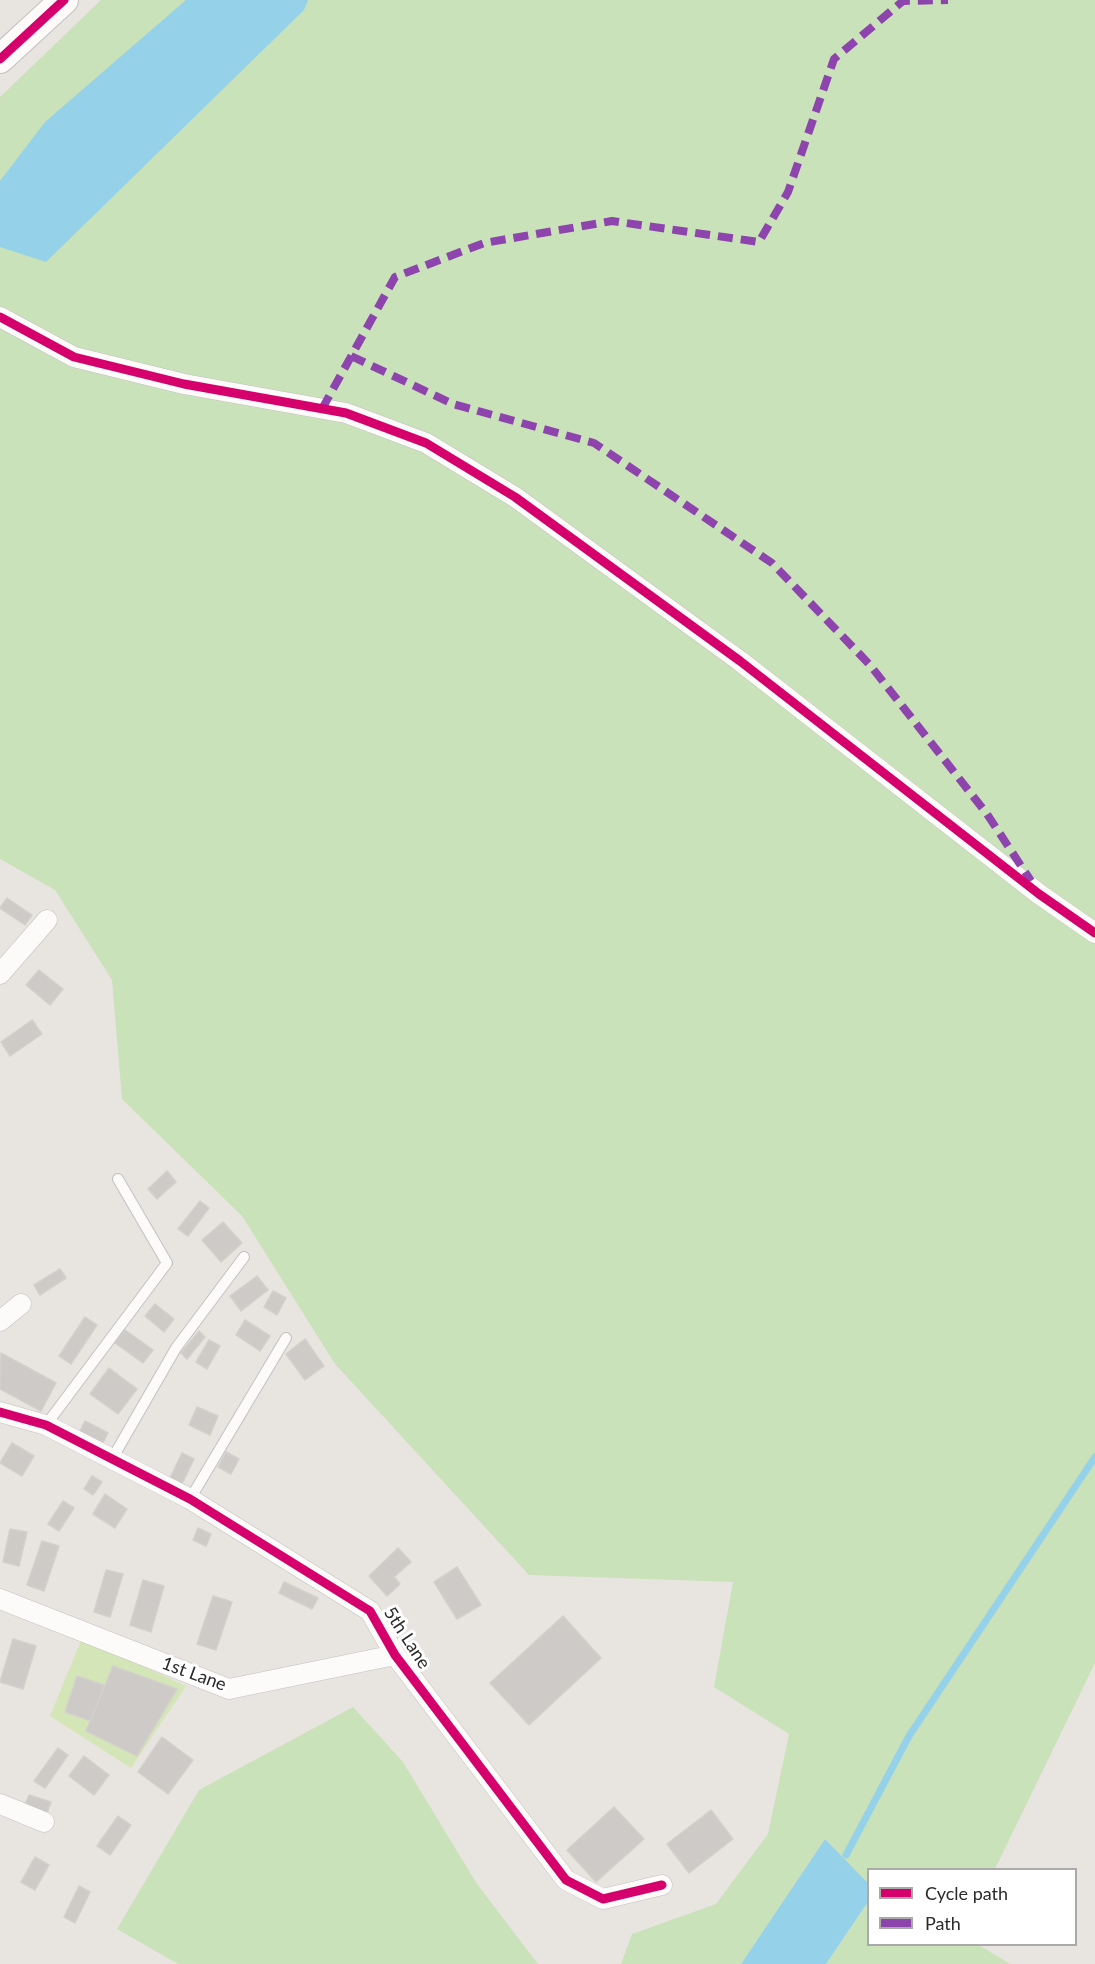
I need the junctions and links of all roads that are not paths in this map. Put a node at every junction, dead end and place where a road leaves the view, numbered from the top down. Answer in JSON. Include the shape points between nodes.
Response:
{"nodes":[{"id":1,"x":64,"y":0,"type":"edge"},
{"id":2,"x":2,"y":53,"type":"edge"},
{"id":3,"x":0,"y":316,"type":"edge"},
{"id":4,"x":47,"y":920,"type":"dead end"},
{"id":5,"x":1095,"y":933,"type":"edge"},
{"id":6,"x":0,"y":974,"type":"edge"},
{"id":7,"x":117,"y":1179,"type":"dead end"},
{"id":8,"x":244,"y":1257,"type":"dead end"},
{"id":9,"x":21,"y":1304,"type":"dead end"},
{"id":10,"x":0,"y":1322,"type":"edge"},
{"id":11,"x":286,"y":1338,"type":"dead end"},
{"id":12,"x":0,"y":1412,"type":"edge"},
{"id":13,"x":46,"y":1425,"type":"junction"},
{"id":14,"x":112,"y":1459,"type":"junction"},
{"id":15,"x":190,"y":1499,"type":"junction"},
{"id":16,"x":0,"y":1599,"type":"edge"},
{"id":17,"x":395,"y":1655,"type":"junction"},
{"id":18,"x":0,"y":1804,"type":"edge"},
{"id":19,"x":44,"y":1822,"type":"dead end"},
{"id":20,"x":662,"y":1885,"type":"dead end"}],
"edges":[{"from":1,"to":2,"type":"street"},
{"from":3,"to":5,"type":"street","via":[[74,357],[184,384],[346,413],[426,442],[515,496],[722,648],[1039,894]]},
{"from":4,"to":6,"type":"street"},
{"from":7,"to":13,"type":"lane","via":[[167,1263]]},
{"from":8,"to":14,"type":"lane","via":[[176,1348]]},
{"from":9,"to":10,"type":"street"},
{"from":11,"to":15,"type":"lane"},
{"from":12,"to":13,"type":"street","name":"5th Lane"},
{"from":13,"to":14,"type":"street","name":"5th Lane"},
{"from":14,"to":15,"type":"street","name":"5th Lane"},
{"from":15,"to":17,"type":"street","name":"5th Lane","via":[[370,1611]]},
{"from":16,"to":17,"type":"street","name":"1st Lane","via":[[229,1689]]},
{"from":17,"to":20,"type":"street","name":"5th Lane","via":[[566,1880],[603,1899]]},
{"from":18,"to":19,"type":"street"}]}
